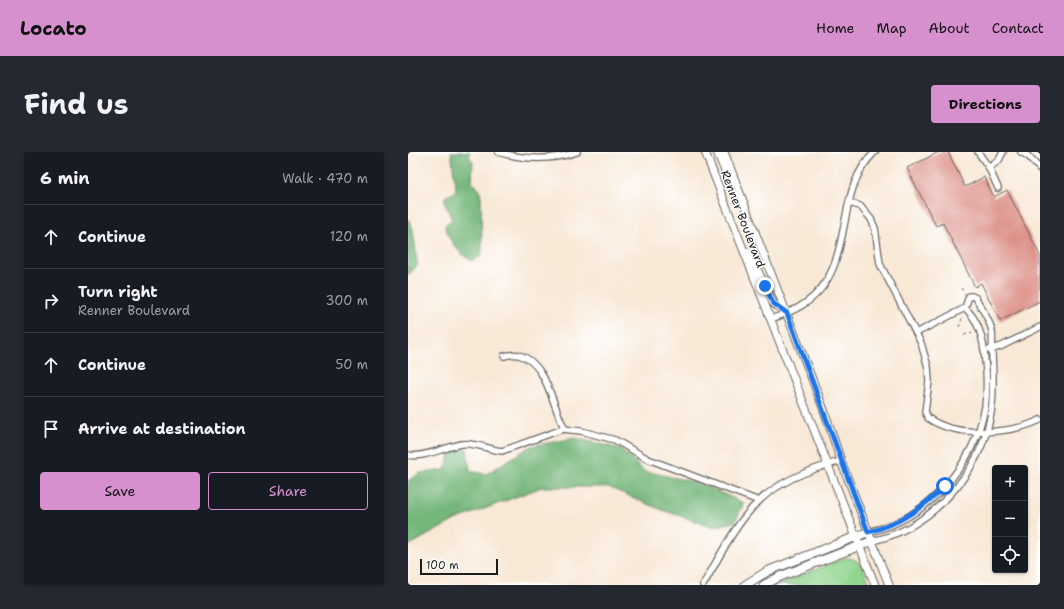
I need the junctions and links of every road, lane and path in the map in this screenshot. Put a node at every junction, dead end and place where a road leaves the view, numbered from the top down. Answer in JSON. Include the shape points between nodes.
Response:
{"nodes":[{"id":1,"x":498,"y":152,"type":"edge"},
{"id":2,"x":577,"y":152,"type":"edge"},
{"id":3,"x":705,"y":152,"type":"edge"},
{"id":4,"x":717,"y":152,"type":"edge"},
{"id":5,"x":724,"y":152,"type":"edge"},
{"id":6,"x":875,"y":152,"type":"edge"},
{"id":7,"x":978,"y":152,"type":"edge"},
{"id":8,"x":1003,"y":152,"type":"edge"},
{"id":9,"x":1021,"y":152,"type":"edge"},
{"id":10,"x":988,"y":168,"type":"junction"},
{"id":11,"x":1040,"y":169,"type":"edge"},
{"id":12,"x":736,"y":181,"type":"junction"},
{"id":13,"x":998,"y":188,"type":"dead end"},
{"id":14,"x":849,"y":203,"type":"junction"},
{"id":15,"x":732,"y":220,"type":"junction"},
{"id":16,"x":961,"y":288,"type":"dead end"},
{"id":17,"x":967,"y":298,"type":"junction"},
{"id":18,"x":965,"y":308,"type":"junction"},
{"id":19,"x":787,"y":313,"type":"junction"},
{"id":20,"x":770,"y":319,"type":"junction"},
{"id":21,"x":959,"y":327,"type":"dead end"},
{"id":22,"x":1040,"y":327,"type":"edge"},
{"id":23,"x":916,"y":333,"type":"junction"},
{"id":24,"x":992,"y":349,"type":"junction"},
{"id":25,"x":984,"y":351,"type":"junction"},
{"id":26,"x":504,"y":356,"type":"dead end"},
{"id":27,"x":1040,"y":420,"type":"edge"},
{"id":28,"x":565,"y":429,"type":"junction"},
{"id":29,"x":978,"y":432,"type":"junction"},
{"id":30,"x":986,"y":432,"type":"junction"},
{"id":31,"x":408,"y":455,"type":"edge"},
{"id":32,"x":841,"y":461,"type":"junction"},
{"id":33,"x":828,"y":464,"type":"junction"},
{"id":34,"x":759,"y":501,"type":"junction"},
{"id":35,"x":868,"y":532,"type":"junction"},
{"id":36,"x":855,"y":536,"type":"junction"},
{"id":37,"x":872,"y":541,"type":"junction"},
{"id":38,"x":859,"y":545,"type":"junction"},
{"id":39,"x":703,"y":585,"type":"edge"},
{"id":40,"x":745,"y":585,"type":"edge"},
{"id":41,"x":764,"y":585,"type":"edge"},
{"id":42,"x":875,"y":585,"type":"edge"},
{"id":43,"x":889,"y":585,"type":"edge"}],
"edges":[{"from":1,"to":2,"type":"street","via":[[542,159]]},
{"from":3,"to":15,"type":"main road","name":"Renner Boulevard"},
{"from":4,"to":12,"type":"main road","via":[[726,173]]},
{"from":5,"to":12,"type":"main road","name":"Renner Boulevard"},
{"from":6,"to":14,"type":"street","via":[[857,174]]},
{"from":7,"to":10,"type":"street"},
{"from":8,"to":10,"type":"street","via":[[999,160]]},
{"from":9,"to":11,"type":"street"},
{"from":10,"to":13,"type":"street"},
{"from":12,"to":19,"type":"main road","name":"Renner Boulevard"},
{"from":14,"to":19,"type":"street","via":[[840,247],[826,282],[805,304]]},
{"from":14,"to":23,"type":"street","via":[[860,206],[871,219],[875,228],[880,264]]},
{"from":15,"to":19,"type":"main road","via":[[773,303]]},
{"from":15,"to":20,"type":"main road","name":"Renner Boulevard"},
{"from":16,"to":17,"type":"path"},
{"from":17,"to":18,"type":"street"},
{"from":17,"to":24,"type":"street","via":[[976,298],[989,324],[992,331]]},
{"from":18,"to":21,"type":"path"},
{"from":18,"to":23,"type":"street"},
{"from":18,"to":25,"type":"street","via":[[970,312],[978,328]]},
{"from":19,"to":20,"type":"street"},
{"from":19,"to":32,"type":"main road","name":"Renner Boulevard"},
{"from":20,"to":33,"type":"main road","name":"Renner Boulevard"},
{"from":22,"to":24,"type":"street"},
{"from":23,"to":29,"type":"street","via":[[928,367],[926,415],[942,424]]},
{"from":24,"to":25,"type":"street"},
{"from":24,"to":30,"type":"street","via":[[994,394]]},
{"from":25,"to":29,"type":"street","via":[[987,390]]},
{"from":26,"to":28,"type":"street","via":[[518,354],[541,372]]},
{"from":27,"to":30,"type":"street","via":[[1021,427]]},
{"from":28,"to":31,"type":"street","via":[[502,451],[464,444],[435,452]]},
{"from":28,"to":34,"type":"street","via":[[615,440],[648,459]]},
{"from":29,"to":30,"type":"street"},
{"from":29,"to":35,"type":"street","via":[[964,460],[945,486],[930,500],[901,520]]},
{"from":30,"to":37,"type":"street","via":[[976,458],[951,493],[935,508],[905,528]]},
{"from":32,"to":33,"type":"street"},
{"from":32,"to":35,"type":"main road","name":"Renner Boulevard"},
{"from":33,"to":34,"type":"street","via":[[782,485]]},
{"from":33,"to":36,"type":"main road","name":"Renner Boulevard"},
{"from":34,"to":39,"type":"street","via":[[738,527]]},
{"from":35,"to":36,"type":"highway"},
{"from":35,"to":37,"type":"main road","name":"Renner Boulevard"},
{"from":36,"to":38,"type":"main road","name":"Renner Boulevard"},
{"from":36,"to":40,"type":"highway","via":[[768,570]]},
{"from":37,"to":38,"type":"highway"},
{"from":37,"to":43,"type":"main road","name":"Renner Boulevard"},
{"from":38,"to":41,"type":"highway"},
{"from":38,"to":42,"type":"main road","name":"Renner Boulevard"}]}
